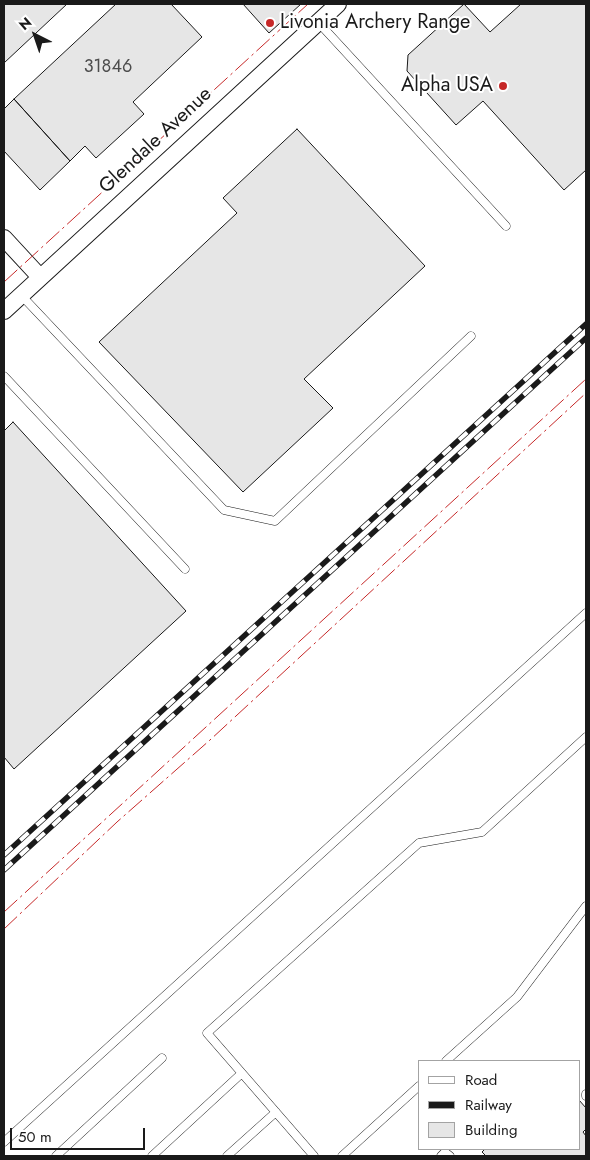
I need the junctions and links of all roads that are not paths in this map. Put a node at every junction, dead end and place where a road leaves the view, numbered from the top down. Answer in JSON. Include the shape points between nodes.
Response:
{"nodes":[{"id":1,"x":338,"y":4,"type":"edge"},
{"id":2,"x":318,"y":22,"type":"junction"},
{"id":3,"x":506,"y":226,"type":"dead end"},
{"id":4,"x":4,"y":238,"type":"edge"},
{"id":5,"x":40,"y":277,"type":"junction"},
{"id":6,"x":20,"y":295,"type":"junction"},
{"id":7,"x":4,"y":311,"type":"edge"},
{"id":8,"x":471,"y":336,"type":"dead end"},
{"id":9,"x":4,"y":376,"type":"edge"},
{"id":10,"x":185,"y":568,"type":"dead end"},
{"id":11,"x":586,"y":614,"type":"edge"},
{"id":12,"x":586,"y":737,"type":"edge"},
{"id":13,"x":586,"y":906,"type":"edge"},
{"id":14,"x":162,"y":1058,"type":"dead end"},
{"id":15,"x":447,"y":1060,"type":"edge"},
{"id":16,"x":242,"y":1073,"type":"junction"},
{"id":17,"x":418,"y":1087,"type":"edge"},
{"id":18,"x":276,"y":1112,"type":"junction"},
{"id":19,"x":4,"y":1142,"type":"edge"},
{"id":20,"x":56,"y":1156,"type":"edge"},
{"id":21,"x":152,"y":1156,"type":"edge"},
{"id":22,"x":227,"y":1156,"type":"edge"},
{"id":23,"x":314,"y":1156,"type":"edge"},
{"id":24,"x":342,"y":1156,"type":"edge"},
{"id":25,"x":441,"y":1156,"type":"edge"},
{"id":26,"x":450,"y":1156,"type":"edge"}],
"edges":[{"from":1,"to":2,"type":"street","name":"Glendale Avenue"},
{"from":2,"to":3,"type":"lane"},
{"from":2,"to":5,"type":"street","name":"Glendale Avenue"},
{"from":4,"to":5,"type":"street"},
{"from":5,"to":6,"type":"street","name":"Glendale Avenue"},
{"from":6,"to":7,"type":"street","name":"Glendale Avenue"},
{"from":6,"to":8,"type":"lane","via":[[224,510],[275,521]]},
{"from":9,"to":10,"type":"lane"},
{"from":11,"to":19,"type":"lane"},
{"from":12,"to":16,"type":"lane","via":[[482,832],[419,843],[207,1034]]},
{"from":13,"to":15,"type":"lane","via":[[517,997]]},
{"from":14,"to":20,"type":"lane"},
{"from":16,"to":18,"type":"lane"},
{"from":16,"to":21,"type":"lane"},
{"from":17,"to":24,"type":"lane"},
{"from":18,"to":22,"type":"lane"},
{"from":18,"to":23,"type":"lane"},
{"from":25,"to":26,"type":"lane","via":[[446,1152]]}]}
